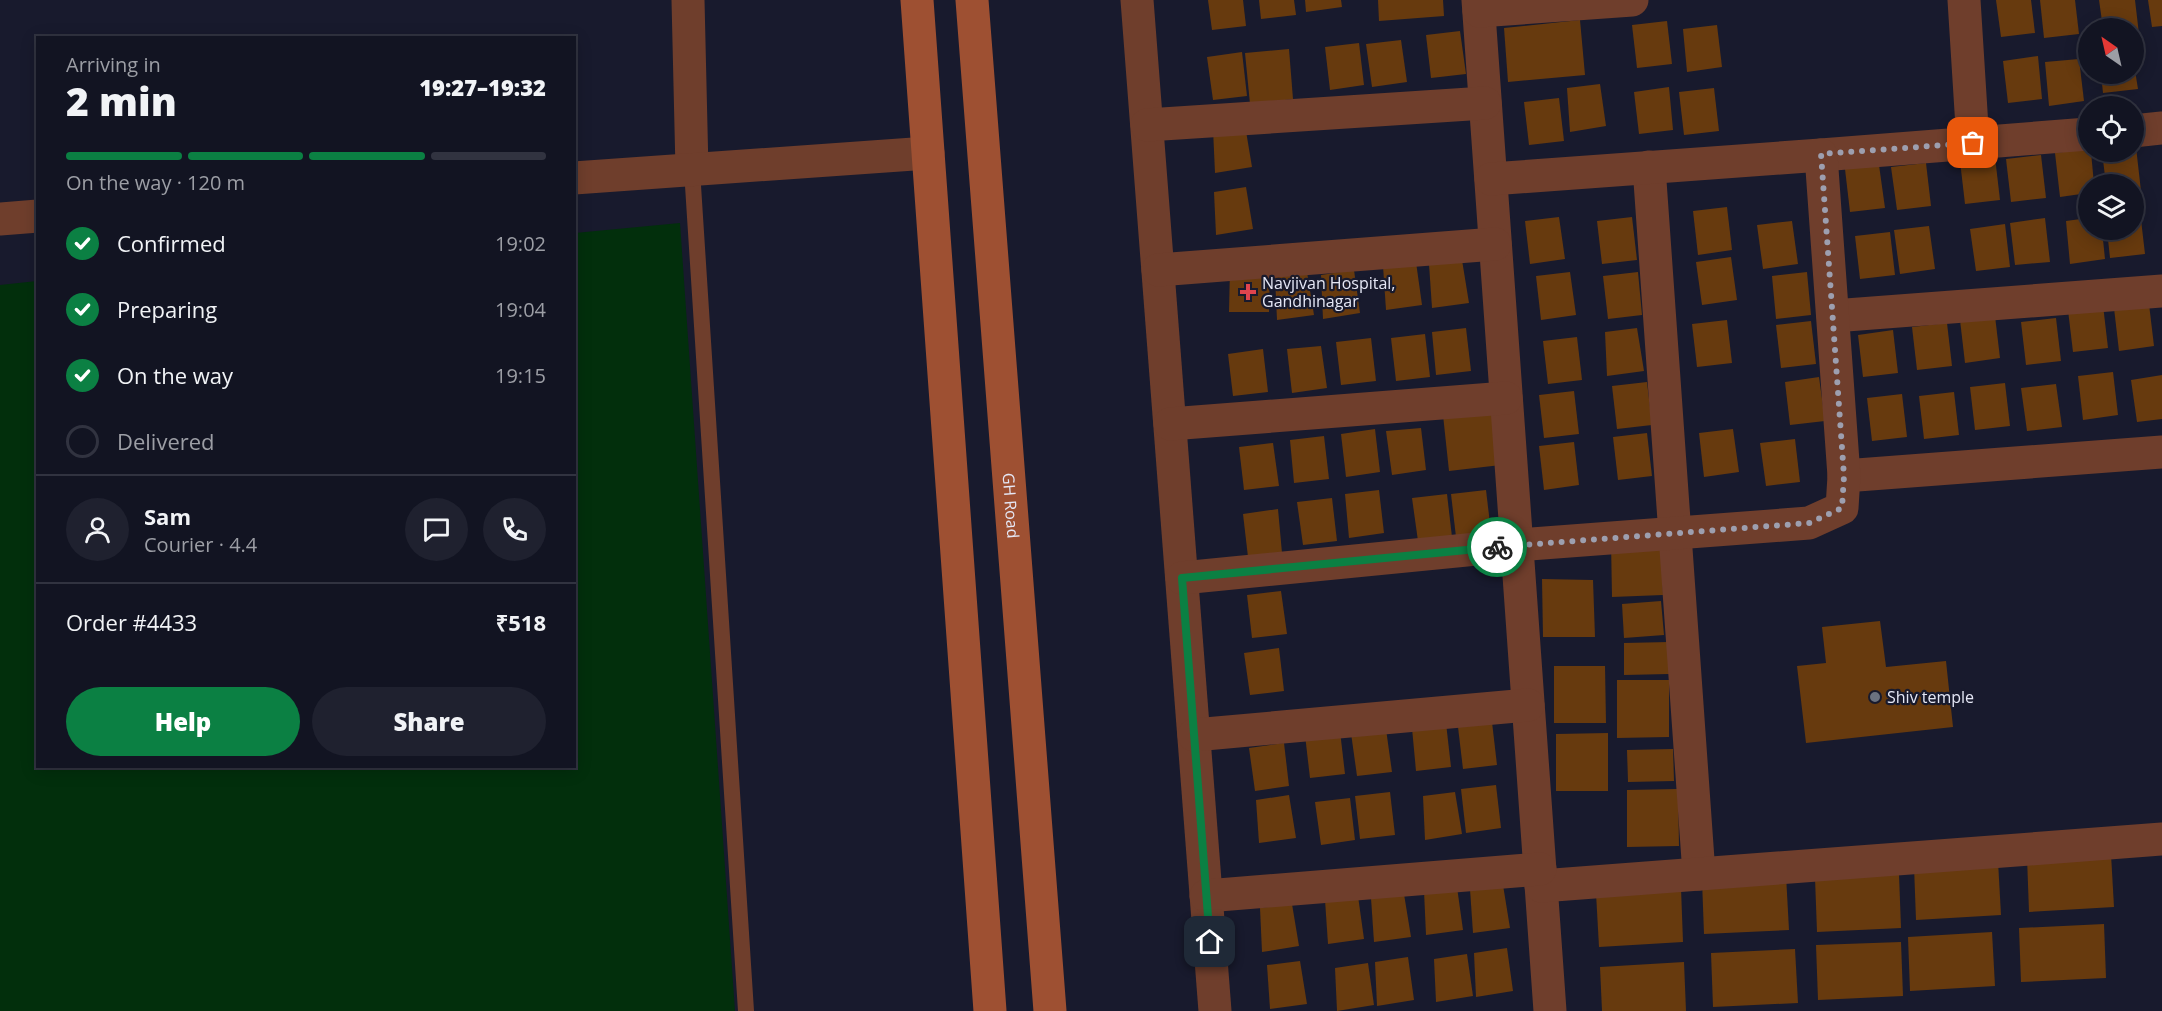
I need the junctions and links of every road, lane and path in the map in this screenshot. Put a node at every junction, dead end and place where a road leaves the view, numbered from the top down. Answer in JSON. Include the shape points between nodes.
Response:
{"nodes":[{"id":1,"x":688,"y":0,"type":"edge"},
{"id":2,"x":917,"y":0,"type":"edge"},
{"id":3,"x":972,"y":0,"type":"edge"},
{"id":4,"x":1137,"y":0,"type":"edge"},
{"id":5,"x":1632,"y":0,"type":"edge"},
{"id":6,"x":1964,"y":0,"type":"edge"},
{"id":7,"x":1478,"y":6,"type":"edge"},
{"id":8,"x":1485,"y":103,"type":"junction"},
{"id":9,"x":1147,"y":125,"type":"junction"},
{"id":10,"x":2162,"y":128,"type":"edge"},
{"id":11,"x":2144,"y":130,"type":"edge"},
{"id":12,"x":2078,"y":135,"type":"edge"},
{"id":13,"x":1973,"y":143,"type":"junction"},
{"id":14,"x":928,"y":153,"type":"junction"},
{"id":15,"x":1821,"y":154,"type":"junction"},
{"id":16,"x":1649,"y":167,"type":"junction"},
{"id":17,"x":692,"y":170,"type":"junction"},
{"id":18,"x":576,"y":178,"type":"edge"},
{"id":19,"x":1491,"y":180,"type":"junction"},
{"id":20,"x":36,"y":216,"type":"edge"},
{"id":21,"x":0,"y":219,"type":"edge"},
{"id":22,"x":1495,"y":244,"type":"junction"},
{"id":23,"x":1158,"y":270,"type":"junction"},
{"id":24,"x":2162,"y":291,"type":"edge"},
{"id":25,"x":1833,"y":316,"type":"junction"},
{"id":26,"x":1506,"y":398,"type":"junction"},
{"id":27,"x":1170,"y":424,"type":"junction"},
{"id":28,"x":2162,"y":452,"type":"edge"},
{"id":29,"x":1844,"y":476,"type":"junction"},
{"id":30,"x":1675,"y":533,"type":"junction"},
{"id":31,"x":1517,"y":545,"type":"junction"},
{"id":32,"x":1182,"y":578,"type":"junction"},
{"id":33,"x":1528,"y":705,"type":"junction"},
{"id":34,"x":1194,"y":735,"type":"junction"},
{"id":35,"x":2162,"y":839,"type":"edge"},
{"id":36,"x":1699,"y":874,"type":"junction"},
{"id":37,"x":1540,"y":877,"type":"junction"},
{"id":38,"x":1206,"y":896,"type":"junction"},
{"id":39,"x":746,"y":1011,"type":"edge"},
{"id":40,"x":990,"y":1011,"type":"edge"},
{"id":41,"x":1050,"y":1011,"type":"edge"},
{"id":42,"x":1215,"y":1011,"type":"edge"},
{"id":43,"x":1550,"y":1011,"type":"edge"}],
"edges":[{"from":1,"to":17,"type":"street"},
{"from":2,"to":14,"type":"main road"},
{"from":3,"to":41,"type":"main road","name":"GH Road"},
{"from":4,"to":9,"type":"street"},
{"from":5,"to":7,"type":"street"},
{"from":6,"to":13,"type":"street"},
{"from":7,"to":8,"type":"street"},
{"from":8,"to":9,"type":"street"},
{"from":8,"to":19,"type":"street"},
{"from":9,"to":23,"type":"street"},
{"from":10,"to":11,"type":"street"},
{"from":12,"to":13,"type":"street"},
{"from":13,"to":15,"type":"street"},
{"from":14,"to":17,"type":"street"},
{"from":14,"to":40,"type":"main road"},
{"from":15,"to":16,"type":"street"},
{"from":15,"to":25,"type":"street"},
{"from":16,"to":19,"type":"street"},
{"from":16,"to":30,"type":"street"},
{"from":17,"to":18,"type":"street"},
{"from":17,"to":39,"type":"lane"},
{"from":19,"to":22,"type":"street"},
{"from":20,"to":21,"type":"street"},
{"from":22,"to":23,"type":"street"},
{"from":22,"to":26,"type":"street"},
{"from":23,"to":27,"type":"street"},
{"from":24,"to":25,"type":"street"},
{"from":25,"to":29,"type":"street"},
{"from":26,"to":27,"type":"street"},
{"from":26,"to":31,"type":"street"},
{"from":27,"to":32,"type":"street"},
{"from":28,"to":29,"type":"street"},
{"from":29,"to":30,"type":"street","via":[[1842,508],[1809,523]]},
{"from":30,"to":31,"type":"street"},
{"from":30,"to":36,"type":"street"},
{"from":31,"to":32,"type":"street"},
{"from":31,"to":33,"type":"street"},
{"from":32,"to":34,"type":"street"},
{"from":33,"to":34,"type":"street"},
{"from":33,"to":37,"type":"street"},
{"from":34,"to":38,"type":"street"},
{"from":35,"to":36,"type":"street"},
{"from":36,"to":37,"type":"street"},
{"from":37,"to":38,"type":"street"},
{"from":37,"to":43,"type":"street"},
{"from":38,"to":42,"type":"street"}]}
